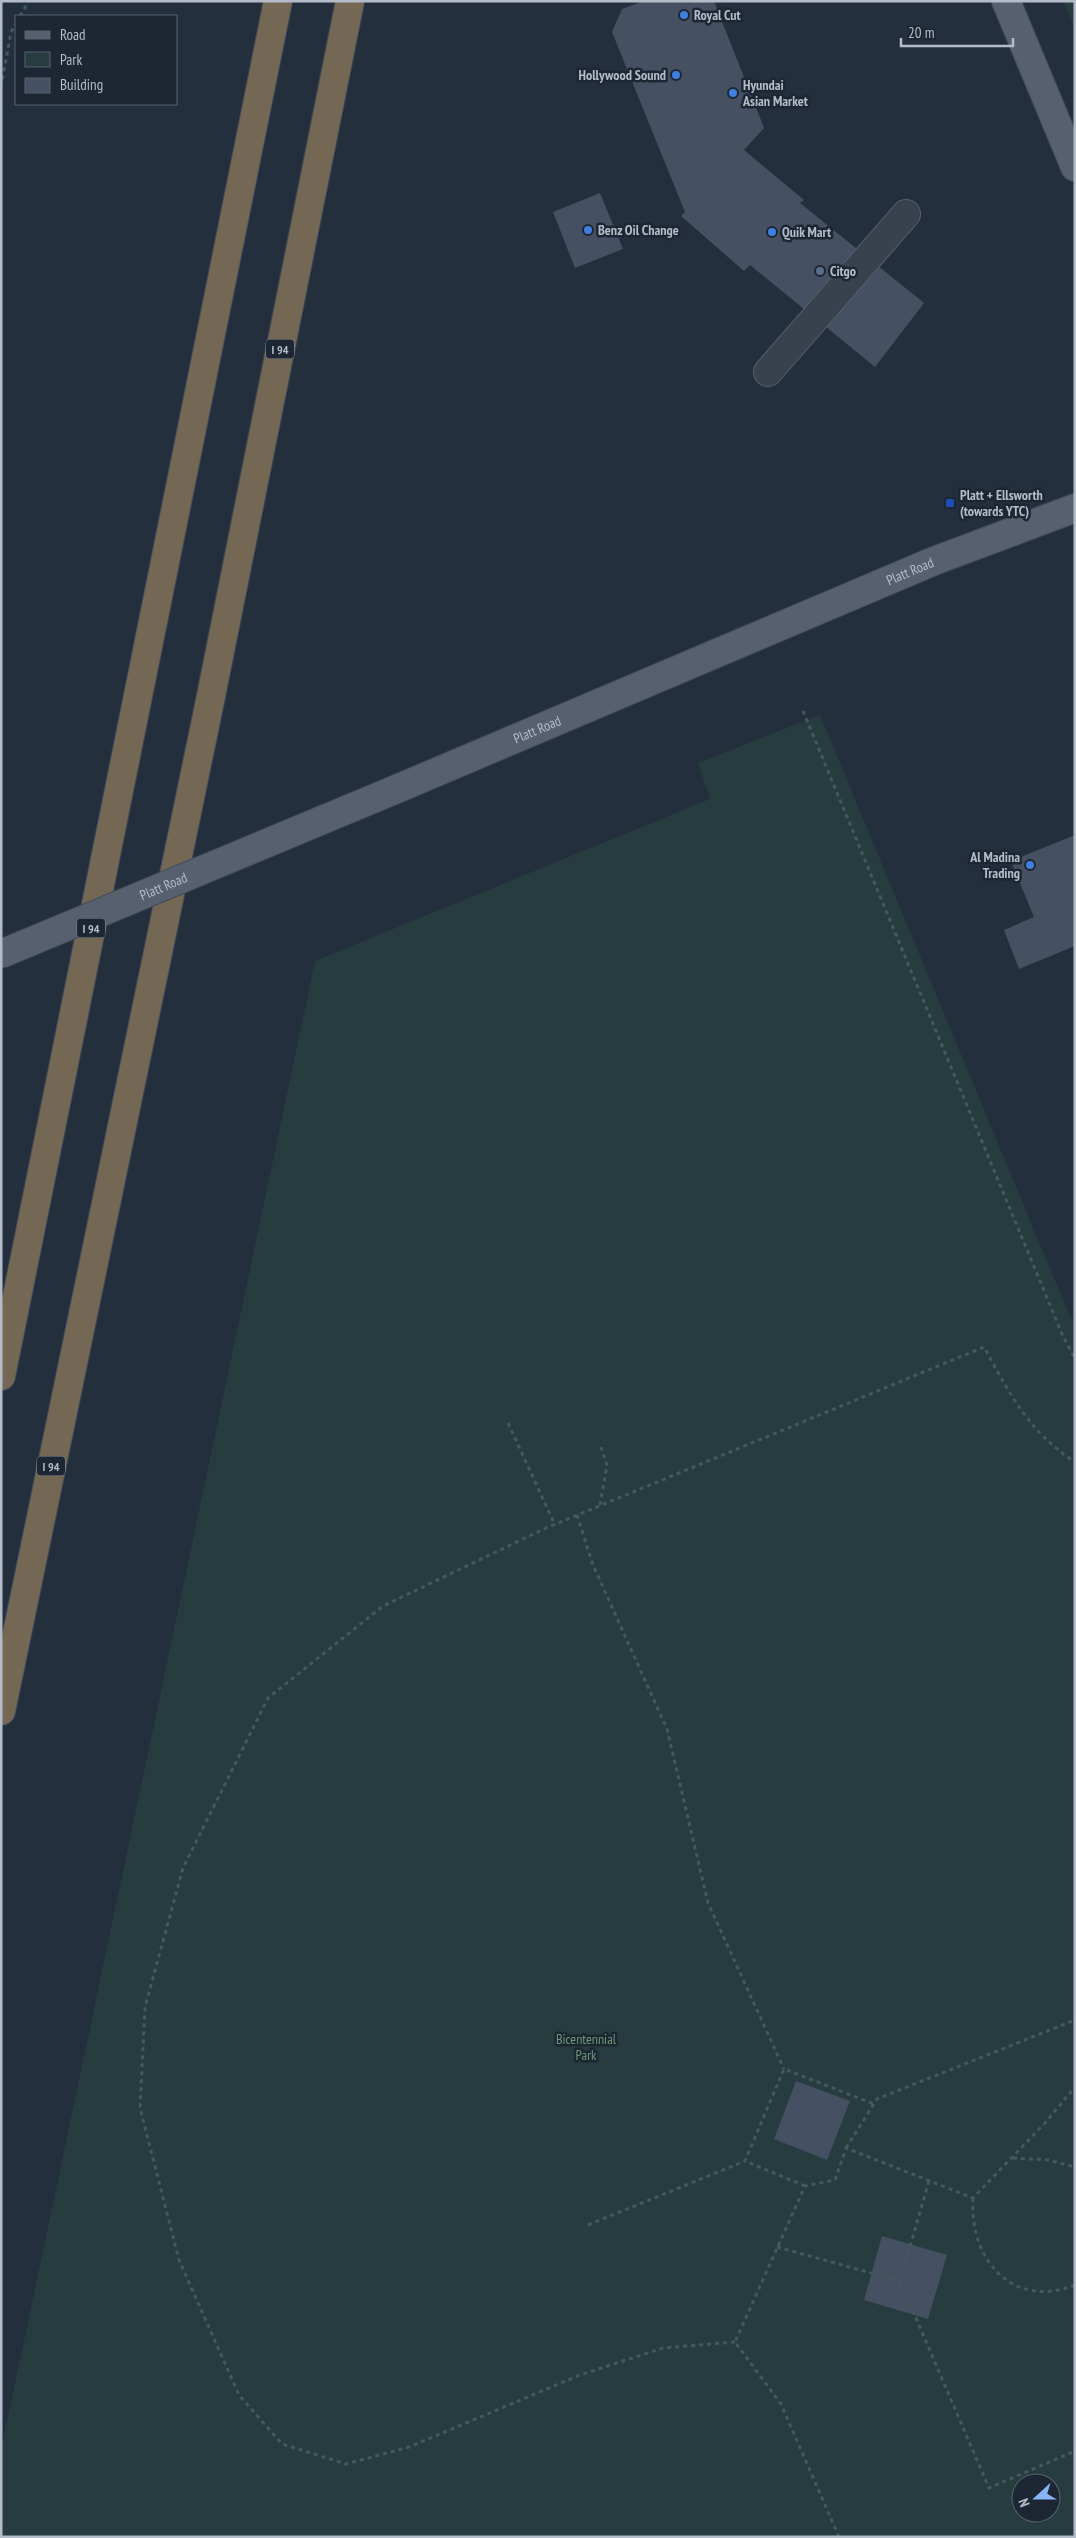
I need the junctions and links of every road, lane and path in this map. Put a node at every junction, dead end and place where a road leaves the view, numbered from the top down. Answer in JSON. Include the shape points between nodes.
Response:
{"nodes":[{"id":1,"x":29,"y":1,"type":"edge"},
{"id":2,"x":278,"y":1,"type":"edge"},
{"id":3,"x":350,"y":1,"type":"edge"},
{"id":4,"x":1006,"y":1,"type":"edge"},
{"id":5,"x":21,"y":15,"type":"edge"},
{"id":6,"x":15,"y":24,"type":"edge"},
{"id":7,"x":1,"y":87,"type":"edge"},
{"id":8,"x":1075,"y":166,"type":"edge"},
{"id":9,"x":906,"y":214,"type":"dead end"},
{"id":10,"x":768,"y":372,"type":"dead end"},
{"id":11,"x":1075,"y":508,"type":"edge"},
{"id":12,"x":803,"y":711,"type":"dead end"},
{"id":13,"x":1,"y":954,"type":"edge"},
{"id":14,"x":1075,"y":1359,"type":"edge"},
{"id":15,"x":1,"y":1376,"type":"edge"},
{"id":16,"x":508,"y":1423,"type":"dead end"},
{"id":17,"x":601,"y":1447,"type":"dead end"},
{"id":18,"x":1075,"y":1462,"type":"edge"},
{"id":19,"x":600,"y":1506,"type":"junction"},
{"id":20,"x":577,"y":1515,"type":"junction"},
{"id":21,"x":555,"y":1525,"type":"junction"},
{"id":22,"x":1,"y":1711,"type":"edge"},
{"id":23,"x":1075,"y":2020,"type":"edge"},
{"id":24,"x":784,"y":2069,"type":"junction"},
{"id":25,"x":1075,"y":2087,"type":"edge"},
{"id":26,"x":874,"y":2104,"type":"junction"},
{"id":27,"x":846,"y":2148,"type":"junction"},
{"id":28,"x":1012,"y":2158,"type":"junction"},
{"id":29,"x":745,"y":2161,"type":"junction"},
{"id":30,"x":1075,"y":2167,"type":"edge"},
{"id":31,"x":929,"y":2181,"type":"junction"},
{"id":32,"x":805,"y":2186,"type":"junction"},
{"id":33,"x":973,"y":2198,"type":"junction"},
{"id":34,"x":588,"y":2225,"type":"dead end"},
{"id":35,"x":777,"y":2247,"type":"junction"},
{"id":36,"x":900,"y":2281,"type":"junction"},
{"id":37,"x":1075,"y":2285,"type":"edge"},
{"id":38,"x":734,"y":2342,"type":"junction"},
{"id":39,"x":1075,"y":2451,"type":"edge"},
{"id":40,"x":839,"y":2537,"type":"edge"}],
"edges":[{"from":1,"to":5,"type":"path"},
{"from":2,"to":15,"type":"highway","number":"I 94"},
{"from":3,"to":22,"type":"highway","number":"I 94"},
{"from":4,"to":8,"type":"main road"},
{"from":6,"to":7,"type":"path","via":[[10,32]]},
{"from":9,"to":10,"type":"lane"},
{"from":11,"to":13,"type":"main road","name":"Platt Road","bridge":true,"via":[[934,561]]},
{"from":12,"to":14,"type":"path"},
{"from":16,"to":21,"type":"path"},
{"from":17,"to":19,"type":"path","via":[[607,1465]]},
{"from":18,"to":19,"type":"path","via":[[1055,1449],[1018,1408],[984,1347]]},
{"from":19,"to":20,"type":"path"},
{"from":20,"to":21,"type":"path"},
{"from":20,"to":24,"type":"path","via":[[593,1564],[666,1729],[708,1903]]},
{"from":21,"to":38,"type":"path","via":[[383,1606],[268,1698],[183,1868],[145,2007],[140,2108],[180,2260],[239,2395],[282,2444],[346,2464],[409,2448],[580,2375],[663,2348]]},
{"from":23,"to":26,"type":"path","via":[[877,2099]]},
{"from":24,"to":26,"type":"path"},
{"from":24,"to":29,"type":"path"},
{"from":25,"to":28,"type":"path","via":[[1046,2124]]},
{"from":26,"to":27,"type":"path"},
{"from":27,"to":31,"type":"path"},
{"from":27,"to":32,"type":"path","via":[[836,2180]]},
{"from":28,"to":30,"type":"path","via":[[1048,2160]]},
{"from":28,"to":33,"type":"path"},
{"from":29,"to":32,"type":"path"},
{"from":29,"to":34,"type":"path"},
{"from":31,"to":33,"type":"path"},
{"from":31,"to":36,"type":"path"},
{"from":32,"to":35,"type":"path"},
{"from":33,"to":37,"type":"path","via":[[974,2232],[1001,2277],[1015,2287],[1037,2293],[1054,2292]]},
{"from":35,"to":36,"type":"path"},
{"from":35,"to":38,"type":"path"},
{"from":36,"to":39,"type":"path","via":[[989,2488]]},
{"from":38,"to":40,"type":"path","via":[[781,2404]]}]}
